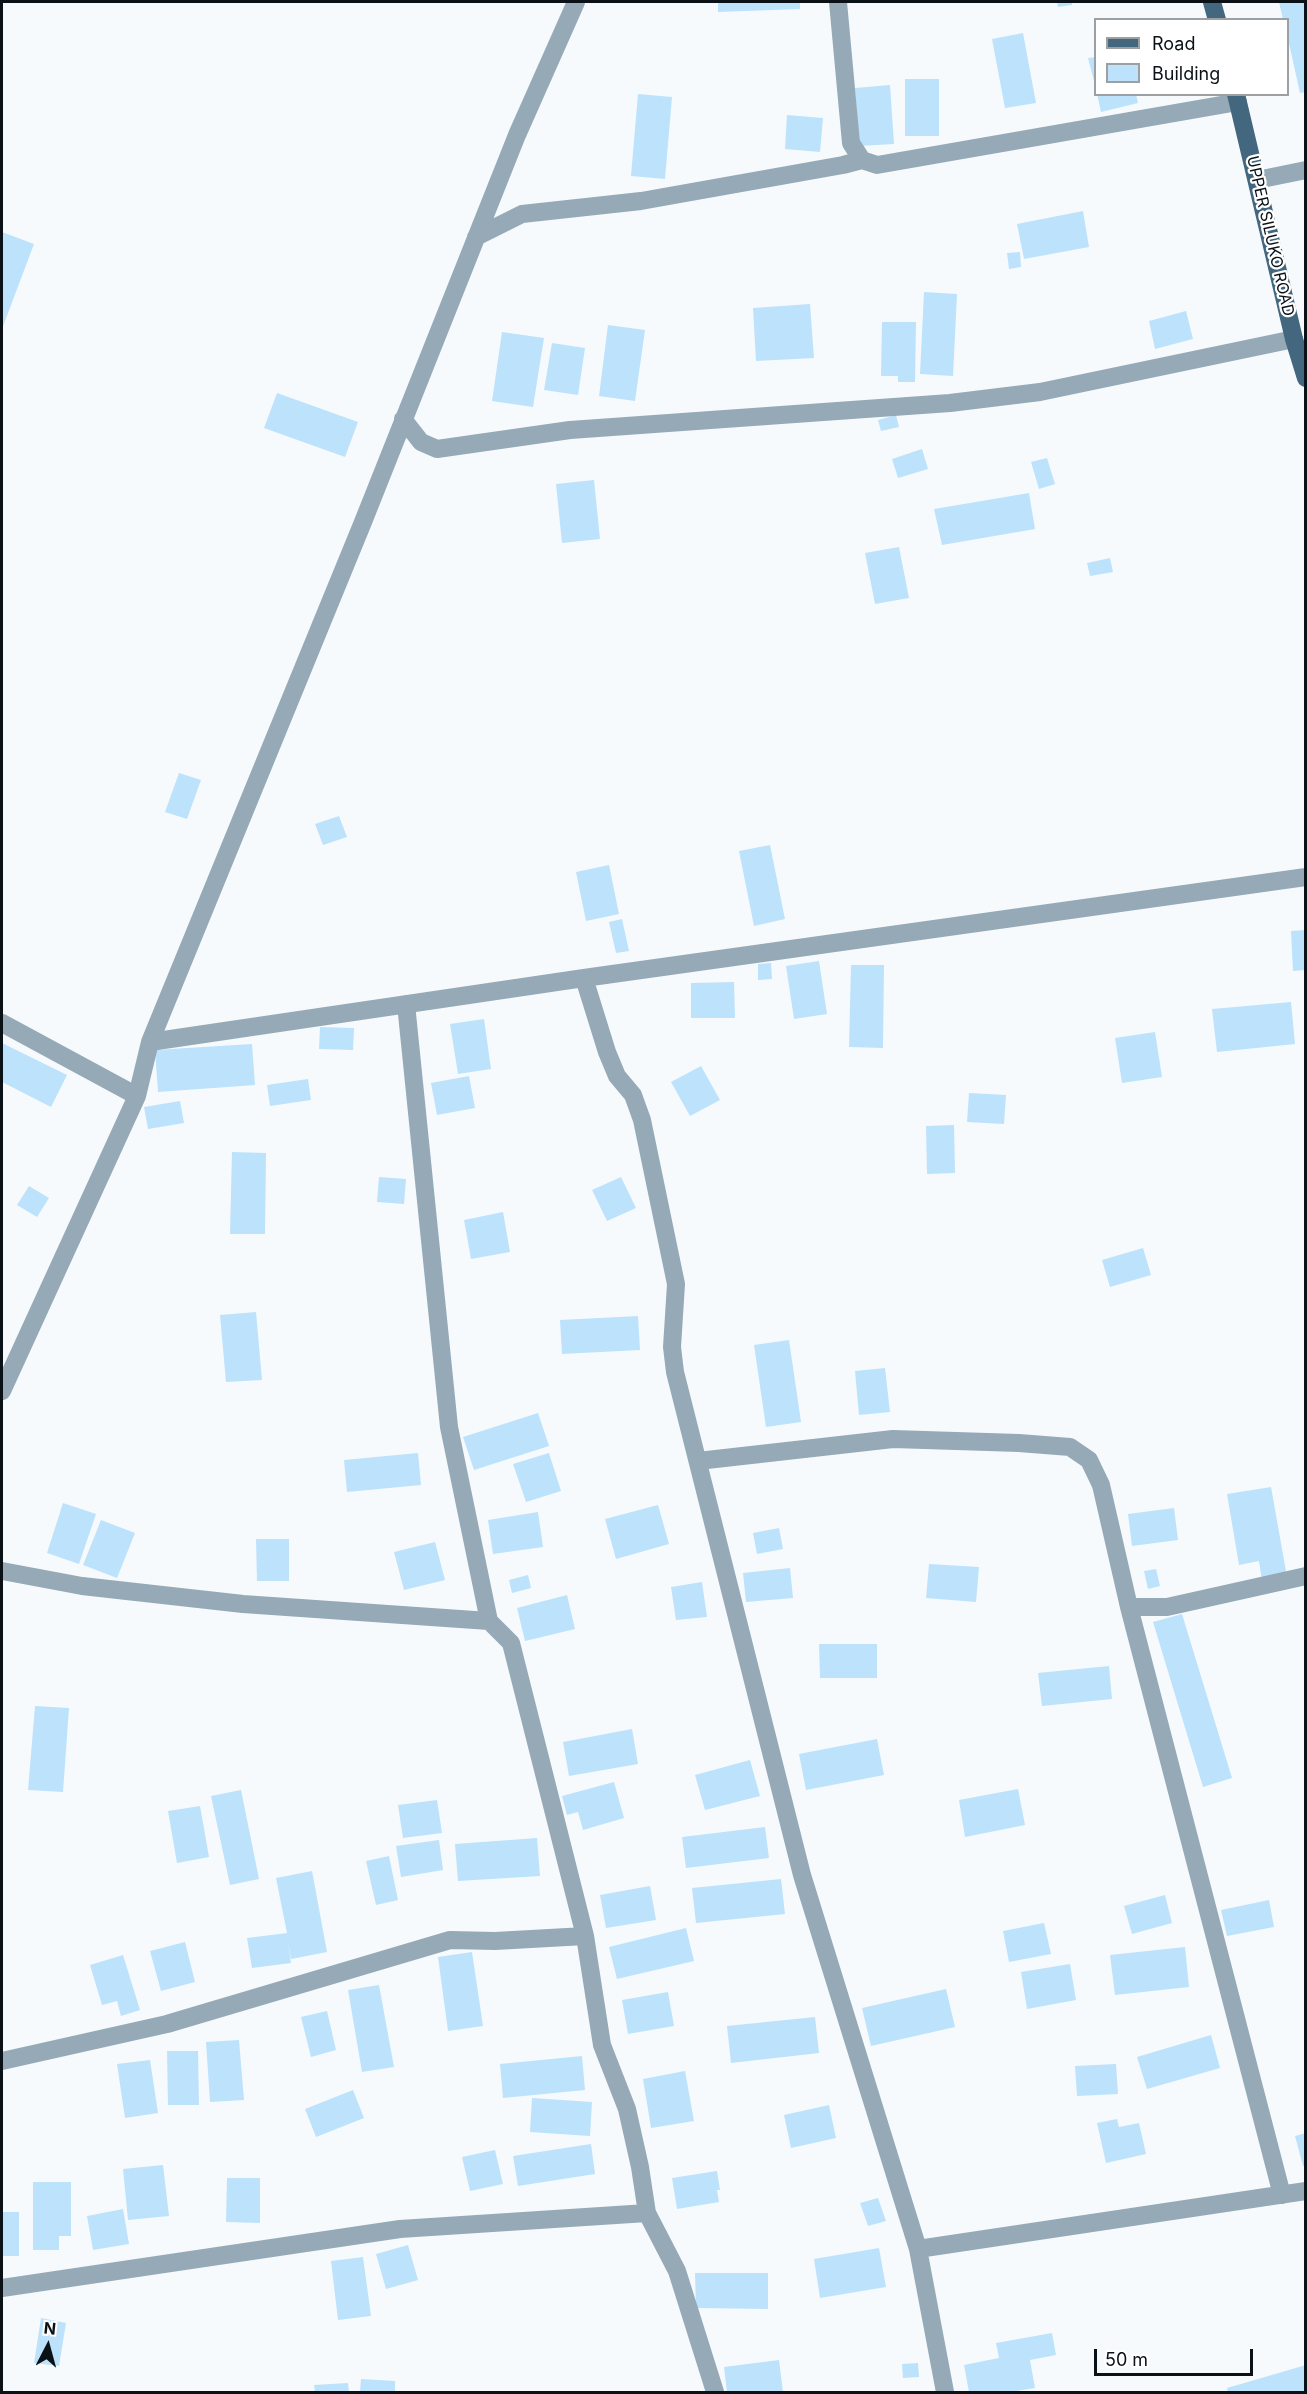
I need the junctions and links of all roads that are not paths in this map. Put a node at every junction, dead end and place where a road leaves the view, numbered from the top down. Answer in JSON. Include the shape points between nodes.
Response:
{"nodes":[{"id":1,"x":576,"y":2,"type":"edge"},
{"id":2,"x":838,"y":2,"type":"edge"},
{"id":3,"x":1212,"y":2,"type":"edge"},
{"id":4,"x":1216,"y":18,"type":"edge"},
{"id":5,"x":1237,"y":98,"type":"edge"},
{"id":6,"x":862,"y":160,"type":"junction"},
{"id":7,"x":1305,"y":170,"type":"edge"},
{"id":8,"x":1257,"y":180,"type":"junction"},
{"id":9,"x":476,"y":237,"type":"junction"},
{"id":10,"x":1294,"y":339,"type":"junction"},
{"id":11,"x":1305,"y":378,"type":"edge"},
{"id":12,"x":404,"y":419,"type":"junction"},
{"id":13,"x":1305,"y":877,"type":"edge"},
{"id":14,"x":584,"y":978,"type":"junction"},
{"id":15,"x":406,"y":1004,"type":"junction"},
{"id":16,"x":2,"y":1023,"type":"edge"},
{"id":17,"x":150,"y":1042,"type":"junction"},
{"id":18,"x":137,"y":1095,"type":"junction"},
{"id":19,"x":2,"y":1391,"type":"edge"},
{"id":20,"x":698,"y":1461,"type":"junction"},
{"id":21,"x":2,"y":1571,"type":"edge"},
{"id":22,"x":1305,"y":1576,"type":"edge"},
{"id":23,"x":1129,"y":1607,"type":"junction"},
{"id":24,"x":489,"y":1621,"type":"junction"},
{"id":25,"x":585,"y":1936,"type":"junction"},
{"id":26,"x":2,"y":2061,"type":"edge"},
{"id":27,"x":1305,"y":2191,"type":"edge"},
{"id":28,"x":1282,"y":2195,"type":"junction"},
{"id":29,"x":647,"y":2213,"type":"junction"},
{"id":30,"x":918,"y":2249,"type":"junction"},
{"id":31,"x":2,"y":2288,"type":"edge"},
{"id":32,"x":715,"y":2392,"type":"edge"},
{"id":33,"x":945,"y":2392,"type":"edge"}],
"edges":[{"from":1,"to":9,"type":"street"},
{"from":2,"to":6,"type":"street","via":[[851,143]]},
{"from":3,"to":4,"type":"main road"},
{"from":5,"to":6,"type":"street","via":[[877,165]]},
{"from":5,"to":8,"type":"main road","name":"UPPER SILUKO ROAD"},
{"from":6,"to":9,"type":"street","via":[[641,201],[522,214]]},
{"from":7,"to":8,"type":"street"},
{"from":8,"to":10,"type":"main road","name":"UPPER SILUKO ROAD"},
{"from":9,"to":12,"type":"street"},
{"from":10,"to":11,"type":"main road","name":"UPPER SILUKO ROAD"},
{"from":10,"to":12,"type":"street","via":[[1040,392],[950,403],[570,429],[437,450],[421,442]]},
{"from":12,"to":17,"type":"street"},
{"from":13,"to":14,"type":"street"},
{"from":14,"to":15,"type":"street"},
{"from":14,"to":20,"type":"street","via":[[607,1052],[617,1076],[633,1095],[642,1120],[676,1284],[672,1347],[675,1372]]},
{"from":15,"to":17,"type":"street"},
{"from":15,"to":24,"type":"street","via":[[449,1427]]},
{"from":16,"to":18,"type":"street"},
{"from":17,"to":18,"type":"street"},
{"from":18,"to":19,"type":"street"},
{"from":20,"to":23,"type":"street","via":[[893,1439],[1070,1447],[1089,1460],[1101,1485]]},
{"from":20,"to":30,"type":"street","via":[[802,1875]]},
{"from":21,"to":24,"type":"street","via":[[82,1586],[243,1604]]},
{"from":22,"to":23,"type":"street","via":[[1167,1607]]},
{"from":23,"to":28,"type":"street"},
{"from":24,"to":25,"type":"street","via":[[511,1643]]},
{"from":25,"to":26,"type":"street","via":[[450,1940],[167,2024]]},
{"from":25,"to":29,"type":"street","via":[[602,2045],[627,2109]]},
{"from":27,"to":28,"type":"street"},
{"from":28,"to":30,"type":"street"},
{"from":29,"to":31,"type":"street","via":[[400,2229]]},
{"from":29,"to":32,"type":"street","via":[[677,2271]]},
{"from":30,"to":33,"type":"street"}]}
